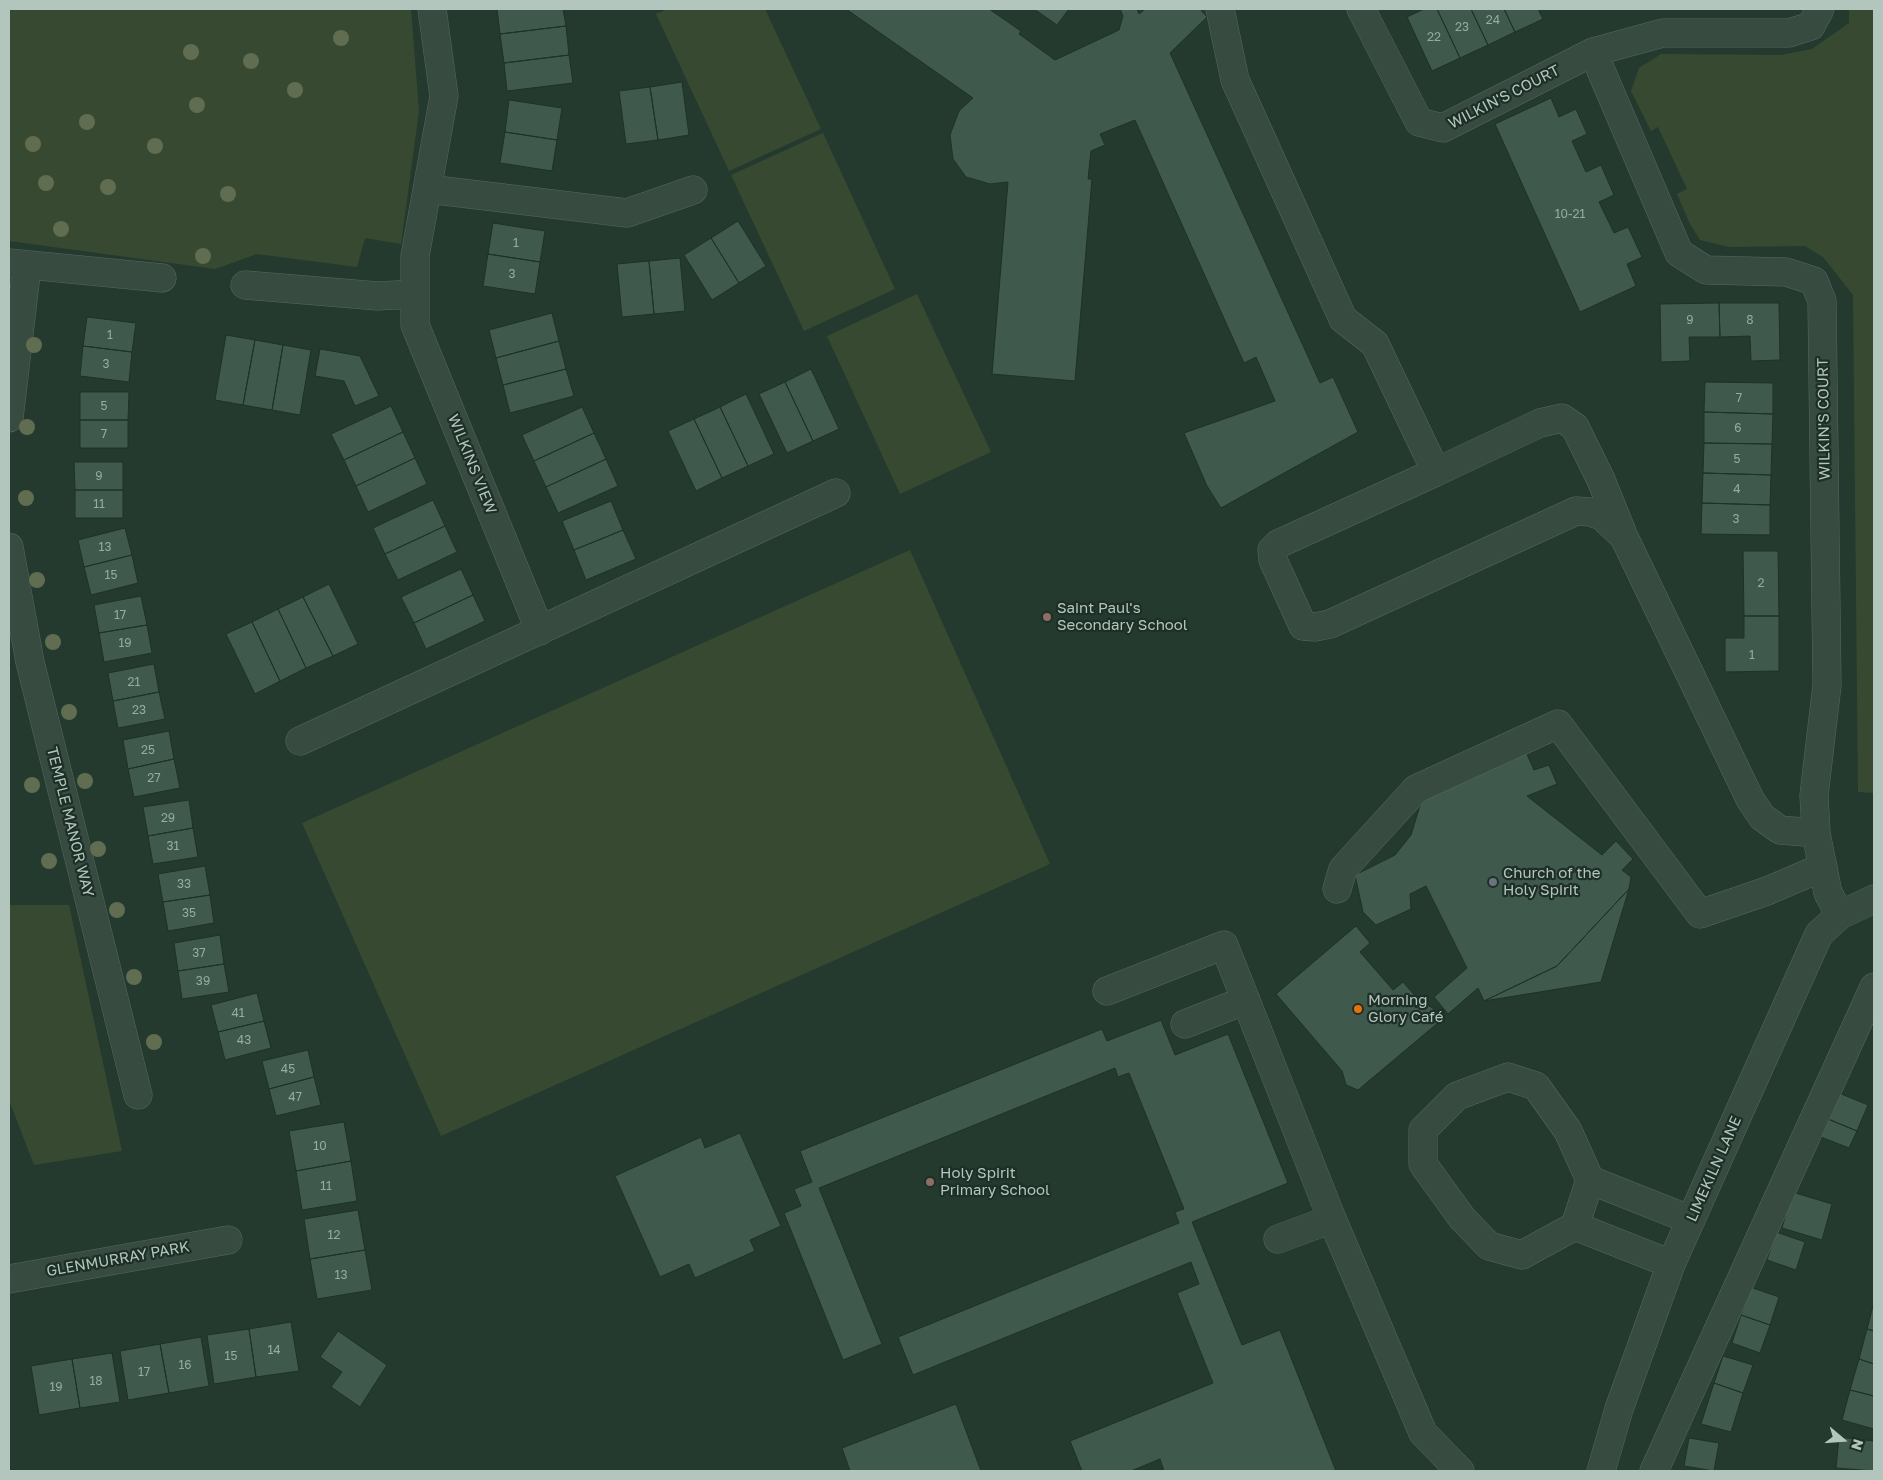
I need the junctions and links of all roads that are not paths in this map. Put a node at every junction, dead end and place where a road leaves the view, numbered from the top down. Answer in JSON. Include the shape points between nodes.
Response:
{"nodes":[{"id":1,"x":432,"y":9,"type":"edge"},
{"id":2,"x":1220,"y":9,"type":"edge"},
{"id":3,"x":1361,"y":9,"type":"edge"},
{"id":4,"x":1820,"y":9,"type":"edge"},
{"id":5,"x":1593,"y":52,"type":"junction"},
{"id":6,"x":428,"y":189,"type":"junction"},
{"id":7,"x":693,"y":190,"type":"dead end"},
{"id":8,"x":18,"y":264,"type":"edge"},
{"id":9,"x":162,"y":278,"type":"dead end"},
{"id":10,"x":245,"y":285,"type":"dead end"},
{"id":11,"x":414,"y":294,"type":"junction"},
{"id":12,"x":9,"y":418,"type":"edge"},
{"id":13,"x":1436,"y":472,"type":"junction"},
{"id":14,"x":836,"y":493,"type":"dead end"},
{"id":15,"x":1624,"y":537,"type":"junction"},
{"id":16,"x":9,"y":547,"type":"edge"},
{"id":17,"x":540,"y":631,"type":"junction"},
{"id":18,"x":300,"y":741,"type":"dead end"},
{"id":19,"x":1816,"y":833,"type":"junction"},
{"id":20,"x":1823,"y":867,"type":"junction"},
{"id":21,"x":1337,"y":889,"type":"dead end"},
{"id":22,"x":1874,"y":900,"type":"edge"},
{"id":23,"x":1840,"y":915,"type":"junction"},
{"id":24,"x":1874,"y":987,"type":"edge"},
{"id":25,"x":1107,"y":991,"type":"dead end"},
{"id":26,"x":1246,"y":1000,"type":"junction"},
{"id":27,"x":1185,"y":1024,"type":"dead end"},
{"id":28,"x":138,"y":1096,"type":"dead end"},
{"id":29,"x":1590,"y":1180,"type":"junction"},
{"id":30,"x":1332,"y":1218,"type":"junction"},
{"id":31,"x":1691,"y":1220,"type":"junction"},
{"id":32,"x":1575,"y":1226,"type":"junction"},
{"id":33,"x":1278,"y":1239,"type":"dead end"},
{"id":34,"x":228,"y":1240,"type":"dead end"},
{"id":35,"x":1671,"y":1264,"type":"junction"},
{"id":36,"x":9,"y":1279,"type":"edge"},
{"id":37,"x":1460,"y":1471,"type":"edge"},
{"id":38,"x":1602,"y":1471,"type":"edge"},
{"id":39,"x":1654,"y":1471,"type":"edge"}],
"edges":[{"from":1,"to":6,"type":"street","name":"WILKINS VIEW","via":[[444,96]]},
{"from":2,"to":13,"type":"street","via":[[1235,80],[1343,319],[1375,344]]},
{"from":3,"to":5,"type":"street","name":"WILKIN'S COURT","via":[[1419,122],[1443,128]]},
{"from":4,"to":5,"type":"street","name":"WILKIN'S COURT","via":[[1811,26],[1789,33],[1663,33]]},
{"from":5,"to":19,"type":"street","name":"WILKIN'S COURT","via":[[1679,253],[1706,270],[1786,272],[1814,281],[1822,301],[1827,685],[1814,795]]},
{"from":6,"to":7,"type":"street","via":[[628,212]]},
{"from":6,"to":11,"type":"street","name":"WILKINS VIEW","via":[[415,256]]},
{"from":8,"to":9,"type":"street"},
{"from":8,"to":12,"type":"street"},
{"from":10,"to":11,"type":"street","via":[[378,296]]},
{"from":11,"to":17,"type":"street","name":"WILKINS VIEW","via":[[415,324]]},
{"from":13,"to":15,"type":"street","via":[[1540,423],[1562,418],[1575,427]]},
{"from":13,"to":15,"type":"street","via":[[1278,544],[1272,550],[1273,560],[1302,626],[1330,624],[1576,511],[1602,516]]},
{"from":14,"to":17,"type":"street"},
{"from":15,"to":19,"type":"street","via":[[1750,799],[1762,817],[1780,830]]},
{"from":16,"to":28,"type":"street","name":"TEMPLE MANOR WAY","via":[[30,662]]},
{"from":17,"to":18,"type":"street"},
{"from":19,"to":20,"type":"street","name":"WILKIN'S COURT"},
{"from":20,"to":21,"type":"street","via":[[1700,914],[1558,724],[1416,789],[1343,869]]},
{"from":20,"to":23,"type":"street","name":"WILKIN'S COURT","via":[[1828,893]]},
{"from":22,"to":23,"type":"street","name":"LIMEKILN LANE"},
{"from":23,"to":31,"type":"street","name":"LIMEKILN LANE","via":[[1819,934]]},
{"from":24,"to":39,"type":"street"},
{"from":25,"to":26,"type":"street","via":[[1224,945]]},
{"from":26,"to":27,"type":"street"},
{"from":26,"to":30,"type":"street"},
{"from":29,"to":31,"type":"street"},
{"from":29,"to":32,"type":"street"},
{"from":29,"to":32,"type":"street","via":[[1568,1131],[1536,1086],[1518,1080],[1508,1078],[1457,1096],[1423,1130],[1423,1164],[1462,1218],[1489,1246],[1522,1255]]},
{"from":30,"to":33,"type":"street"},
{"from":30,"to":37,"type":"street","via":[[1423,1433]]},
{"from":31,"to":35,"type":"street","name":"LIMEKILN LANE"},
{"from":32,"to":35,"type":"street"},
{"from":34,"to":36,"type":"street","name":"GLENMURRAY PARK"},
{"from":35,"to":38,"type":"street","name":"LIMEKILN LANE","via":[[1619,1409]]}]}
